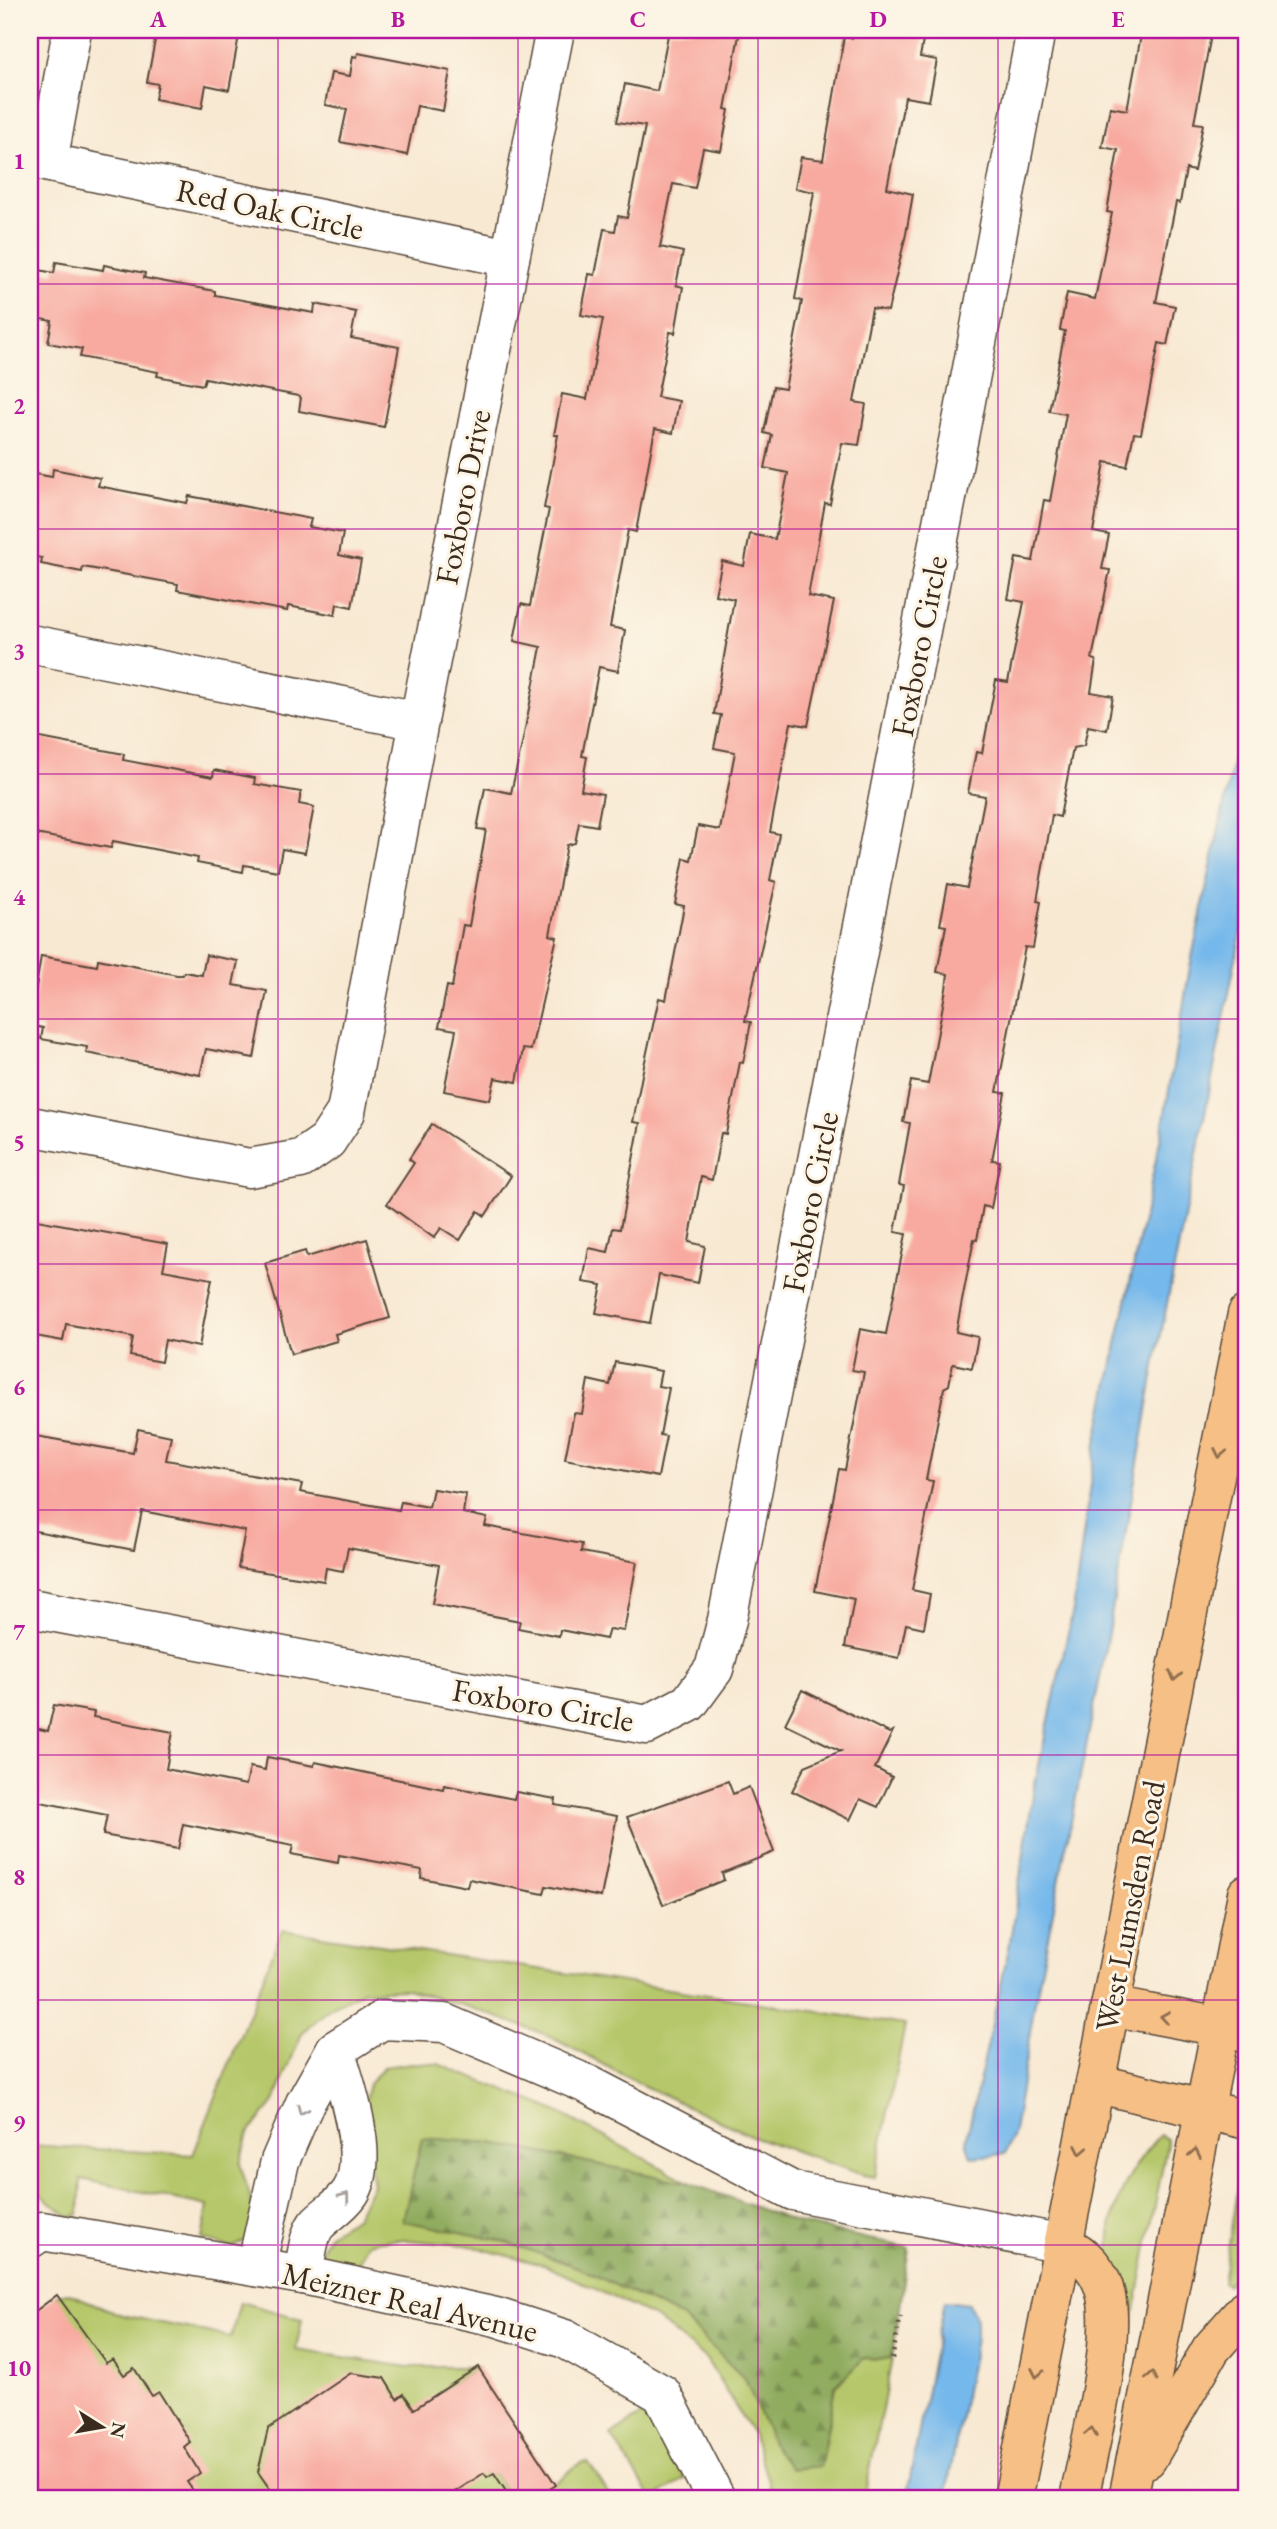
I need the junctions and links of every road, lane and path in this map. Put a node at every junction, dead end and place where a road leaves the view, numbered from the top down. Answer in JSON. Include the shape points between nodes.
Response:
{"nodes":[{"id":1,"x":72,"y":30,"type":"edge"},
{"id":2,"x":555,"y":30,"type":"edge"},
{"id":3,"x":1035,"y":30,"type":"edge"},
{"id":4,"x":39,"y":161,"type":"edge"},
{"id":5,"x":510,"y":258,"type":"junction"},
{"id":6,"x":30,"y":644,"type":"edge"},
{"id":7,"x":419,"y":721,"type":"junction"},
{"id":8,"x":30,"y":1126,"type":"edge"},
{"id":9,"x":1247,"y":1314,"type":"edge"},
{"id":10,"x":30,"y":1608,"type":"edge"},
{"id":11,"x":1247,"y":1894,"type":"edge"},
{"id":12,"x":1110,"y":2007,"type":"junction"},
{"id":13,"x":1234,"y":2029,"type":"edge"},
{"id":14,"x":335,"y":2050,"type":"junction"},
{"id":15,"x":1095,"y":2083,"type":"junction"},
{"id":16,"x":1203,"y":2110,"type":"junction"},
{"id":17,"x":1247,"y":2120,"type":"edge"},
{"id":18,"x":270,"y":2203,"type":"junction"},
{"id":19,"x":316,"y":2225,"type":"junction"},
{"id":20,"x":30,"y":2239,"type":"edge"},
{"id":21,"x":1063,"y":2244,"type":"junction"},
{"id":22,"x":256,"y":2267,"type":"junction"},
{"id":23,"x":303,"y":2275,"type":"junction"},
{"id":24,"x":1247,"y":2308,"type":"edge"},
{"id":25,"x":901,"y":2314,"type":"dead end"},
{"id":26,"x":892,"y":2359,"type":"dead end"},
{"id":27,"x":1128,"y":2495,"type":"edge"},
{"id":28,"x":716,"y":2499,"type":"edge"},
{"id":29,"x":1013,"y":2499,"type":"edge"},
{"id":30,"x":1079,"y":2499,"type":"edge"}],
"edges":[{"from":1,"to":4,"type":"street"},
{"from":2,"to":5,"type":"street","name":"Foxboro Drive"},
{"from":3,"to":10,"type":"street","name":"Foxboro Circle","via":[[861,945],[714,1669],[689,1703],[647,1725]]},
{"from":4,"to":5,"type":"street","name":"Red Oak Circle"},
{"from":5,"to":7,"type":"street","name":"Foxboro Drive"},
{"from":6,"to":7,"type":"street"},
{"from":7,"to":8,"type":"street","name":"Foxboro Drive","via":[[346,1112],[327,1141],[300,1159],[249,1168]]},
{"from":9,"to":12,"type":"main road","name":"West Lumsden Road","one_way":true},
{"from":11,"to":13,"type":"main road"},
{"from":13,"to":12,"type":"main road","one_way":true},
{"from":12,"to":15,"type":"main road","name":"West Lumsden Road"},
{"from":13,"to":16,"type":"main road"},
{"from":14,"to":18,"type":"street","one_way":true,"via":[[305,2102],[280,2161]]},
{"from":19,"to":14,"type":"street","one_way":true,"via":[[335,2211],[357,2177],[351,2099]]},
{"from":14,"to":21,"type":"street","via":[[382,2020],[443,2023],[589,2085],[793,2190]]},
{"from":15,"to":16,"type":"main road"},
{"from":15,"to":21,"type":"main road","name":"West Lumsden Road","one_way":true},
{"from":16,"to":17,"type":"main road"},
{"from":27,"to":16,"type":"main road","one_way":true},
{"from":18,"to":19,"type":"street"},
{"from":18,"to":22,"type":"street"},
{"from":19,"to":23,"type":"street"},
{"from":20,"to":22,"type":"street","name":"Meizner Real Avenue","via":[[42,2231]]},
{"from":21,"to":29,"type":"main road","name":"West Lumsden Road","one_way":true},
{"from":30,"to":21,"type":"main road","one_way":true,"via":[[1107,2344],[1107,2309],[1093,2266]]},
{"from":22,"to":23,"type":"street","name":"Meizner Real Avenue"},
{"from":23,"to":28,"type":"street","name":"Meizner Real Avenue","via":[[496,2317],[565,2339],[662,2394]]},
{"from":24,"to":27,"type":"main road","via":[[1211,2349]]},
{"from":25,"to":26,"type":"path"}]}
